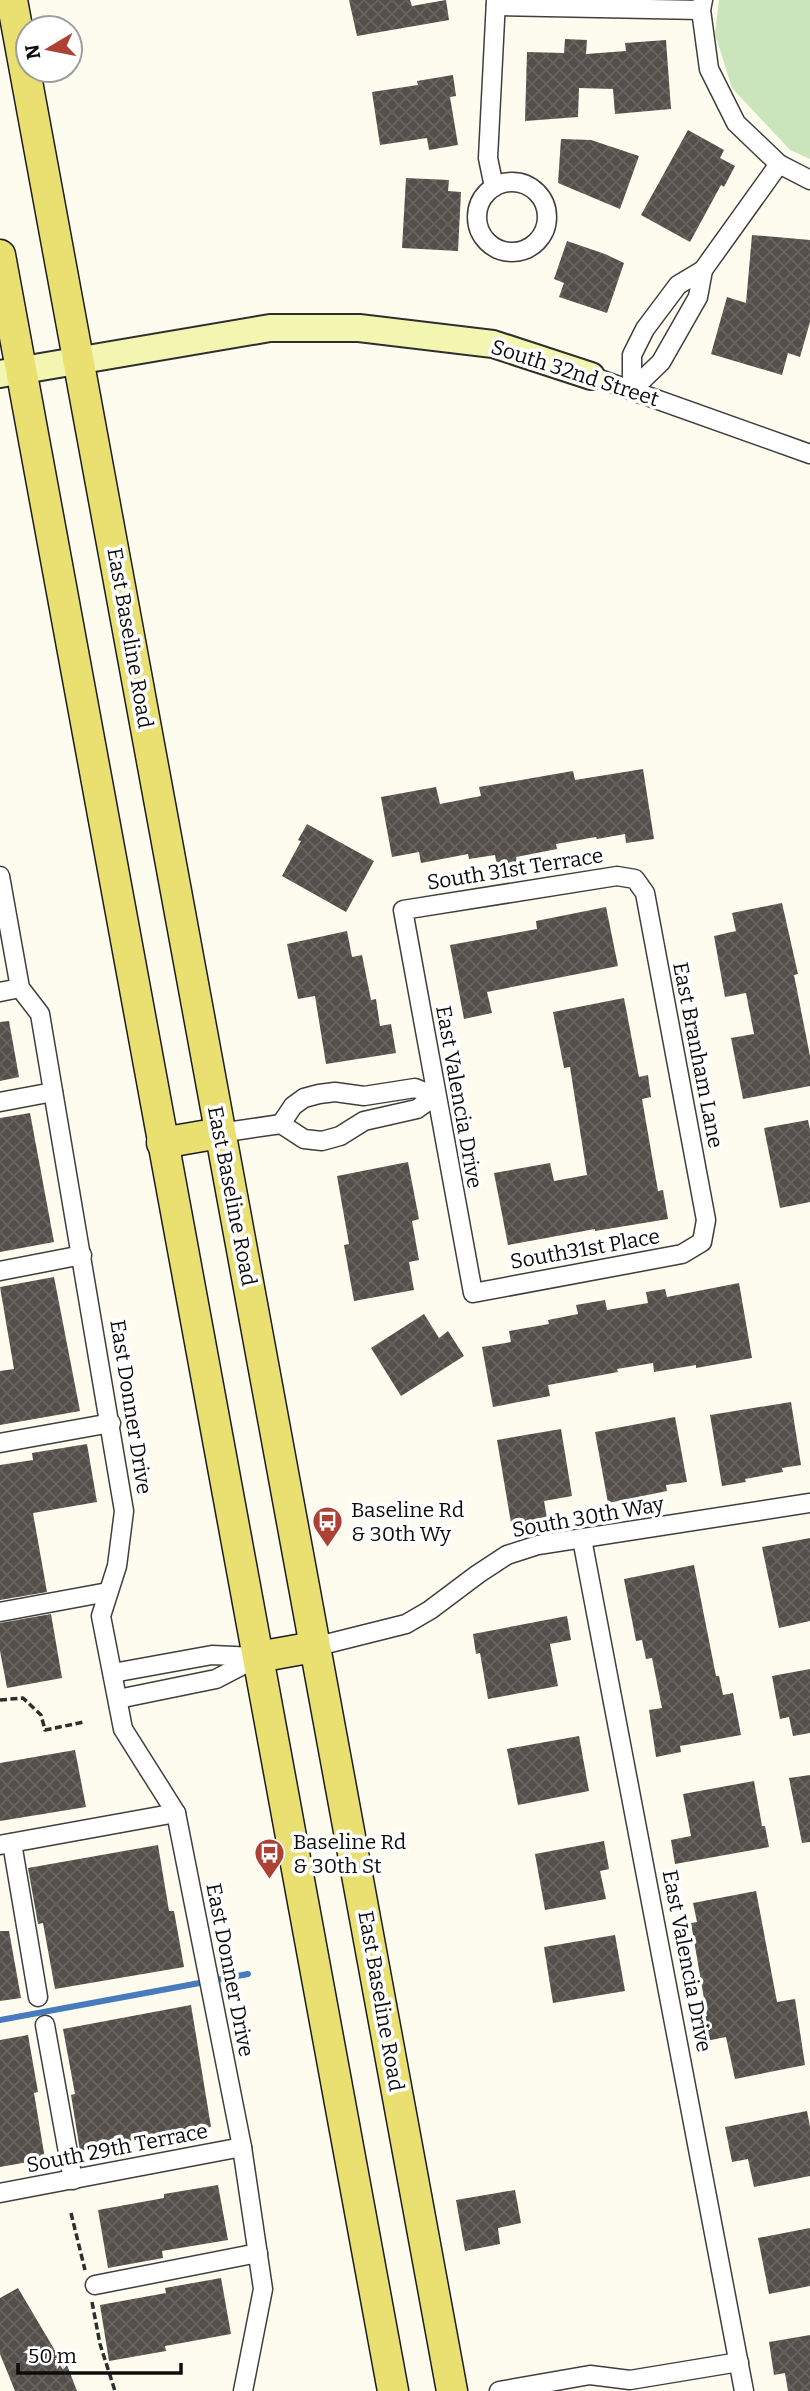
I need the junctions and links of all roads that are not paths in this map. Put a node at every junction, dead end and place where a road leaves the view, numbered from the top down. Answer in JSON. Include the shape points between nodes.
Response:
{"nodes":[{"id":1,"x":12,"y":0,"type":"edge"},
{"id":2,"x":496,"y":3,"type":"edge"},
{"id":3,"x":702,"y":5,"type":"edge"},
{"id":4,"x":779,"y":164,"type":"junction"},
{"id":5,"x":810,"y":180,"type":"edge"},
{"id":6,"x":494,"y":187,"type":"dead end"},
{"id":7,"x":0,"y":255,"type":"edge"},
{"id":8,"x":703,"y":270,"type":"junction"},
{"id":9,"x":79,"y":360,"type":"junction"},
{"id":10,"x":11,"y":372,"type":"edge"},
{"id":11,"x":592,"y":376,"type":"joint"},
{"id":12,"x":632,"y":390,"type":"junction"},
{"id":13,"x":810,"y":454,"type":"edge"},
{"id":14,"x":0,"y":876,"type":"edge"},
{"id":15,"x":635,"y":879,"type":"joint"},
{"id":16,"x":402,"y":910,"type":"joint"},
{"id":17,"x":20,"y":988,"type":"junction"},
{"id":18,"x":0,"y":992,"type":"edge"},
{"id":19,"x":53,"y":1092,"type":"junction"},
{"id":20,"x":435,"y":1096,"type":"junction"},
{"id":21,"x":0,"y":1102,"type":"edge"},
{"id":22,"x":281,"y":1124,"type":"junction"},
{"id":23,"x":220,"y":1133,"type":"junction"},
{"id":24,"x":162,"y":1143,"type":"junction"},
{"id":25,"x":702,"y":1242,"type":"joint"},
{"id":26,"x":82,"y":1255,"type":"junction"},
{"id":27,"x":0,"y":1271,"type":"edge"},
{"id":28,"x":473,"y":1293,"type":"joint"},
{"id":29,"x":111,"y":1423,"type":"junction"},
{"id":30,"x":0,"y":1443,"type":"edge"},
{"id":31,"x":810,"y":1503,"type":"edge"},
{"id":32,"x":582,"y":1539,"type":"junction"},
{"id":33,"x":108,"y":1592,"type":"junction"},
{"id":34,"x":0,"y":1612,"type":"edge"},
{"id":35,"x":314,"y":1647,"type":"junction"},
{"id":36,"x":258,"y":1657,"type":"junction"},
{"id":37,"x":168,"y":1663,"type":"junction"},
{"id":38,"x":113,"y":1673,"type":"junction"},
{"id":39,"x":173,"y":1688,"type":"junction"},
{"id":40,"x":118,"y":1699,"type":"junction"},
{"id":41,"x":176,"y":1813,"type":"junction"},
{"id":42,"x":6,"y":1844,"type":"edge"},
{"id":43,"x":38,"y":1997,"type":"dead end"},
{"id":44,"x":45,"y":2025,"type":"dead end"},
{"id":45,"x":242,"y":2147,"type":"junction"},
{"id":46,"x":73,"y":2180,"type":"junction"},
{"id":47,"x":0,"y":2193,"type":"edge"},
{"id":48,"x":258,"y":2253,"type":"junction"},
{"id":49,"x":95,"y":2285,"type":"dead end"},
{"id":50,"x":739,"y":2361,"type":"junction"},
{"id":51,"x":630,"y":2380,"type":"junction"},
{"id":52,"x":558,"y":2386,"type":"edge"},
{"id":53,"x":243,"y":2391,"type":"edge"},
{"id":54,"x":393,"y":2391,"type":"edge"},
{"id":55,"x":452,"y":2391,"type":"edge"},
{"id":56,"x":499,"y":2391,"type":"edge"},
{"id":57,"x":610,"y":2391,"type":"edge"},
{"id":58,"x":744,"y":2391,"type":"edge"}],
"edges":[{"from":1,"to":9,"type":"main road","name":"East Baseline Road"},
{"from":2,"to":3,"type":"street"},
{"from":2,"to":6,"type":"street","via":[[488,158]]},
{"from":3,"to":4,"type":"street","via":[[709,69],[736,123]]},
{"from":4,"to":5,"type":"street"},
{"from":4,"to":8,"type":"street"},
{"from":7,"to":10,"type":"main road"},
{"from":8,"to":12,"type":"street","via":[[698,297],[661,362]]},
{"from":8,"to":12,"type":"street","via":[[678,285],[645,329],[632,355]]},
{"from":9,"to":10,"type":"street","name":"South 32nd Street"},
{"from":9,"to":11,"type":"street","name":"South 32nd Street","via":[[270,328],[359,328],[493,344]]},
{"from":9,"to":23,"type":"main road","name":"East Baseline Road"},
{"from":10,"to":24,"type":"main road"},
{"from":11,"to":12,"type":"street","name":"South 32nd Street"},
{"from":12,"to":13,"type":"street","name":"South 32nd Street"},
{"from":14,"to":17,"type":"street","name":"East Donner Drive"},
{"from":15,"to":16,"type":"street","name":"South 31st Terrace","via":[[617,876]]},
{"from":15,"to":25,"type":"street","name":"East Branham Lane","via":[[645,893],[706,1220]]},
{"from":16,"to":20,"type":"street","name":"East Valencia Drive"},
{"from":17,"to":18,"type":"street"},
{"from":17,"to":19,"type":"street","name":"East Donner Drive","via":[[40,1014]]},
{"from":19,"to":21,"type":"street"},
{"from":19,"to":26,"type":"street","name":"East Donner Drive"},
{"from":20,"to":22,"type":"street","via":[[417,1109],[364,1121],[323,1141],[304,1139]]},
{"from":20,"to":22,"type":"street","via":[[415,1088],[364,1096],[319,1094],[293,1106]]},
{"from":20,"to":28,"type":"street","name":"East Valencia Drive"},
{"from":22,"to":23,"type":"street"},
{"from":23,"to":24,"type":"main road"},
{"from":23,"to":35,"type":"main road","name":"East Baseline Road"},
{"from":24,"to":36,"type":"main road"},
{"from":25,"to":28,"type":"street","name":"South31st Place","via":[[682,1254]]},
{"from":26,"to":27,"type":"street"},
{"from":26,"to":29,"type":"street","name":"East Donner Drive"},
{"from":29,"to":30,"type":"street"},
{"from":29,"to":33,"type":"street","name":"East Donner Drive","via":[[124,1511],[117,1566]]},
{"from":31,"to":32,"type":"street","name":"South 30th Way"},
{"from":32,"to":35,"type":"street","name":"South 30th Way","via":[[507,1555],[407,1624]]},
{"from":32,"to":50,"type":"street","name":"East Valencia Drive"},
{"from":33,"to":34,"type":"street"},
{"from":33,"to":38,"type":"street","name":"East Donner Drive","via":[[101,1616]]},
{"from":35,"to":36,"type":"main road"},
{"from":35,"to":55,"type":"main road","name":"East Baseline Road"},
{"from":36,"to":37,"type":"street","via":[[212,1655]]},
{"from":36,"to":39,"type":"street","via":[[216,1679]]},
{"from":36,"to":54,"type":"main road"},
{"from":37,"to":38,"type":"street"},
{"from":37,"to":39,"type":"street"},
{"from":38,"to":40,"type":"street","name":"East Donner Drive"},
{"from":39,"to":40,"type":"street"},
{"from":40,"to":41,"type":"street","name":"East Donner Drive","via":[[123,1729]]},
{"from":41,"to":42,"type":"street"},
{"from":41,"to":45,"type":"street","name":"East Donner Drive"},
{"from":42,"to":43,"type":"street"},
{"from":44,"to":46,"type":"street"},
{"from":45,"to":46,"type":"street","name":"South 29th Terrace"},
{"from":45,"to":48,"type":"street","name":"East Donner Drive"},
{"from":46,"to":47,"type":"street","name":"South 29th Terrace"},
{"from":48,"to":49,"type":"street"},
{"from":48,"to":53,"type":"street","name":"East Donner Drive","via":[[263,2290]]},
{"from":50,"to":51,"type":"street"},
{"from":50,"to":58,"type":"street","name":"East Valencia Drive"},
{"from":51,"to":52,"type":"street","via":[[590,2375]]},
{"from":51,"to":57,"type":"street"},
{"from":52,"to":56,"type":"street"}]}
